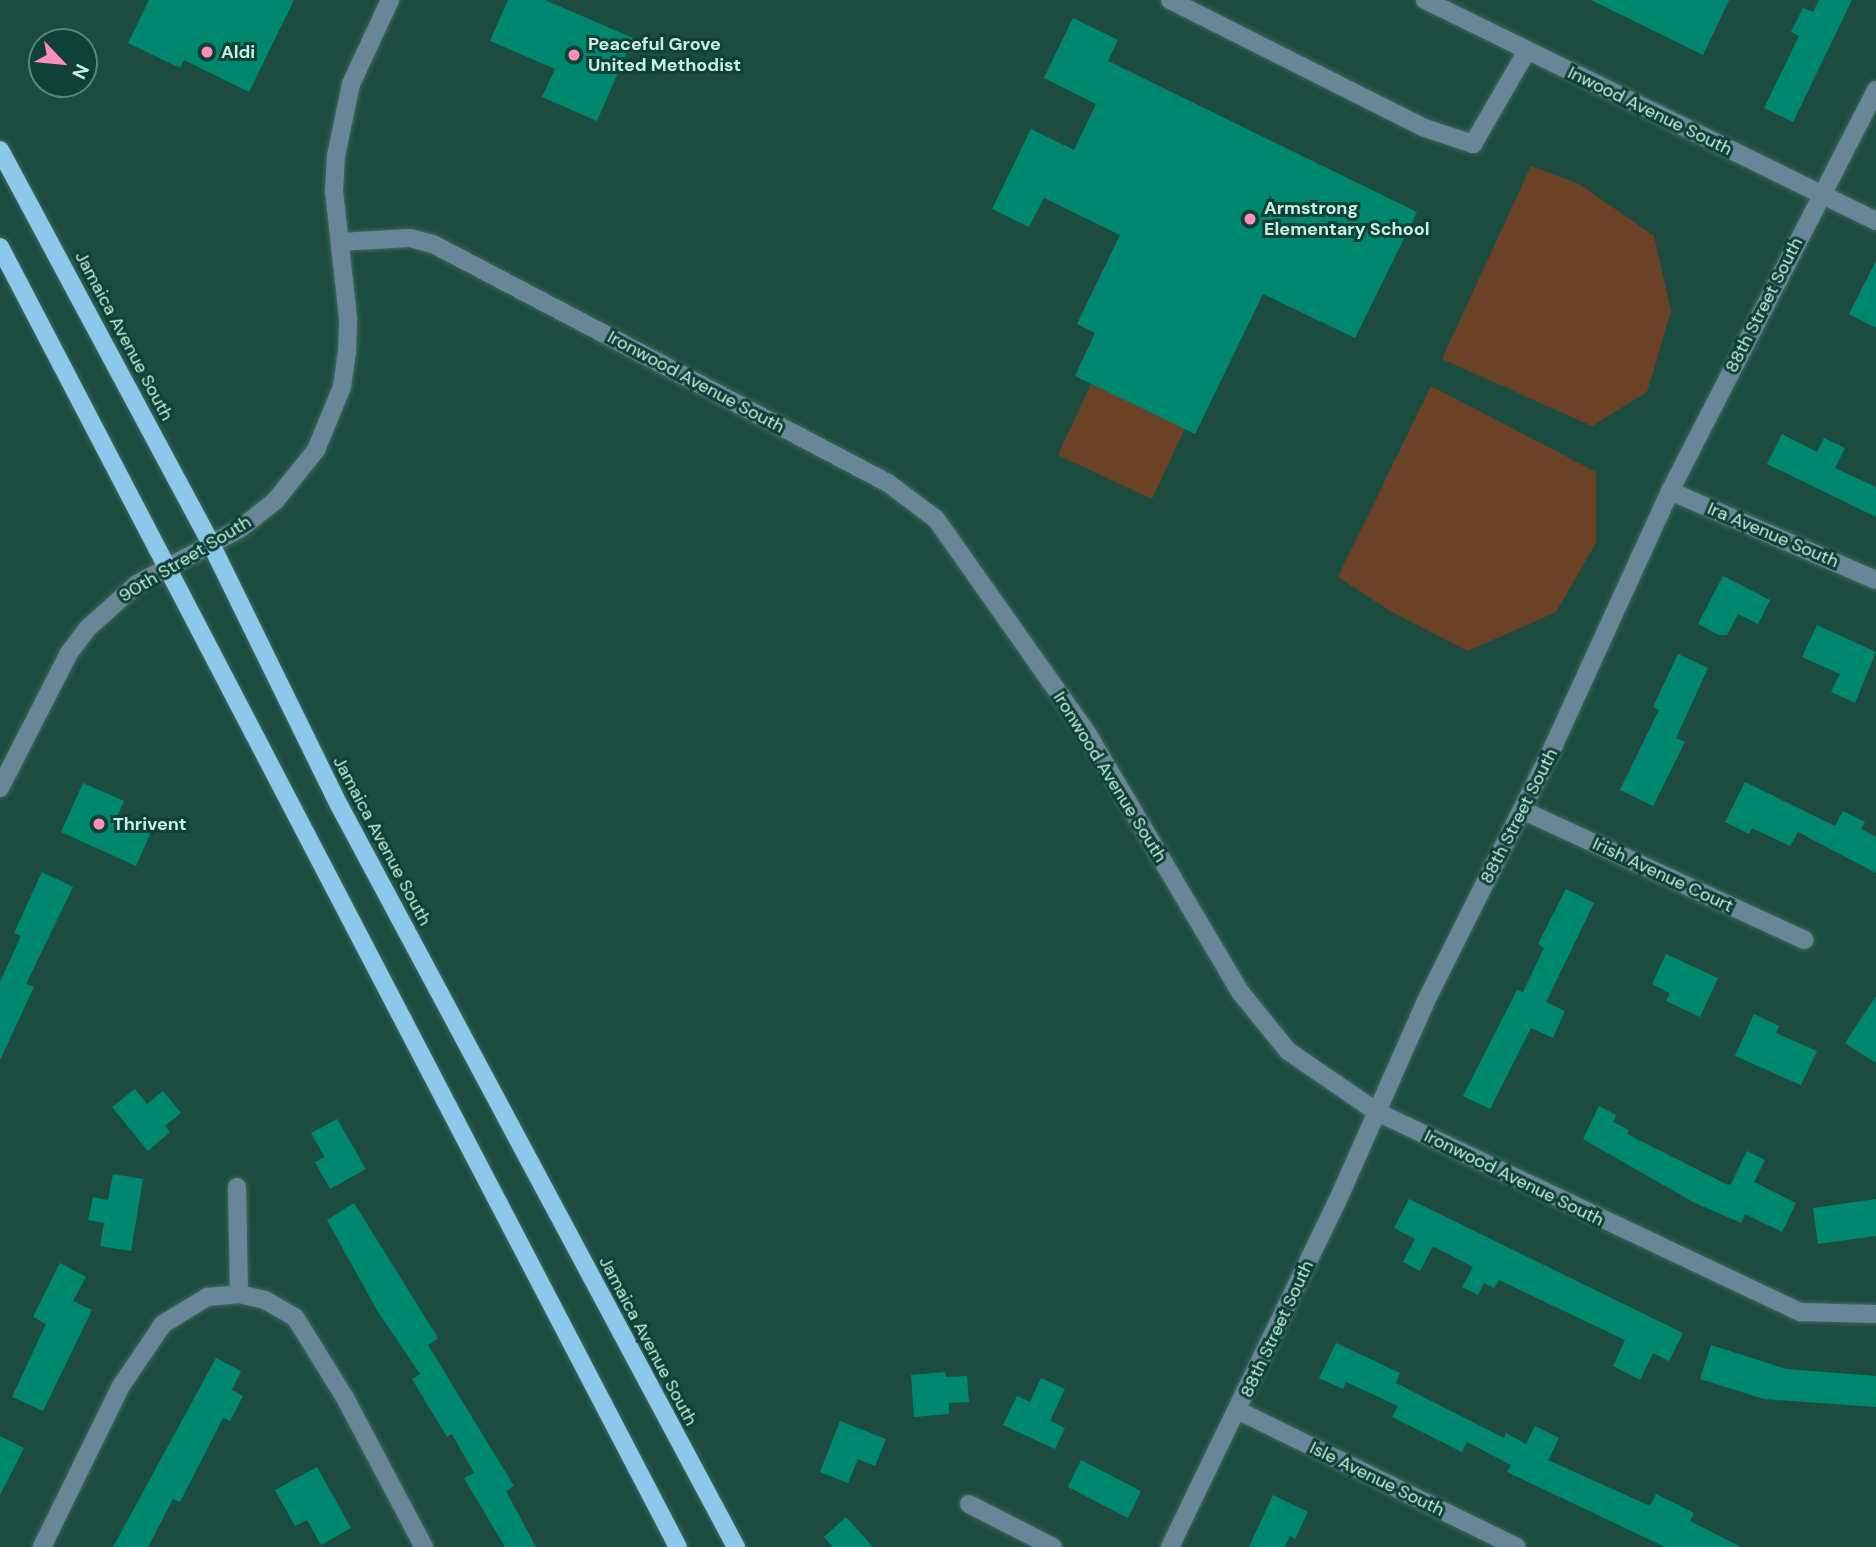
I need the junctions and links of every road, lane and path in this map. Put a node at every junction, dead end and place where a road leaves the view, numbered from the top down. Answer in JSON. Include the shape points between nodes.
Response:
{"nodes":[{"id":1,"x":390,"y":0,"type":"edge"},
{"id":2,"x":1170,"y":0,"type":"edge"},
{"id":3,"x":1425,"y":0,"type":"edge"},
{"id":4,"x":1527,"y":51,"type":"junction"},
{"id":5,"x":1876,"y":90,"type":"edge"},
{"id":6,"x":0,"y":150,"type":"edge"},
{"id":7,"x":1821,"y":194,"type":"junction"},
{"id":8,"x":1876,"y":221,"type":"edge"},
{"id":9,"x":340,"y":242,"type":"junction"},
{"id":10,"x":0,"y":247,"type":"edge"},
{"id":11,"x":1670,"y":491,"type":"junction"},
{"id":12,"x":211,"y":544,"type":"junction"},
{"id":13,"x":167,"y":566,"type":"junction"},
{"id":14,"x":1876,"y":580,"type":"edge"},
{"id":15,"x":0,"y":788,"type":"edge"},
{"id":16,"x":1522,"y":810,"type":"junction"},
{"id":17,"x":1805,"y":940,"type":"dead end"},
{"id":18,"x":1377,"y":1112,"type":"junction"},
{"id":19,"x":237,"y":1186,"type":"dead end"},
{"id":20,"x":239,"y":1294,"type":"junction"},
{"id":21,"x":1876,"y":1314,"type":"edge"},
{"id":22,"x":1239,"y":1411,"type":"junction"},
{"id":23,"x":968,"y":1504,"type":"dead end"},
{"id":24,"x":42,"y":1547,"type":"edge"},
{"id":25,"x":424,"y":1547,"type":"edge"},
{"id":26,"x":678,"y":1547,"type":"edge"},
{"id":27,"x":736,"y":1547,"type":"edge"},
{"id":28,"x":1053,"y":1547,"type":"edge"},
{"id":29,"x":1170,"y":1547,"type":"edge"},
{"id":30,"x":1516,"y":1547,"type":"edge"}],
"edges":[{"from":1,"to":9,"type":"street","name":"90th Street South","via":[[367,45],[342,121],[334,192]]},
{"from":2,"to":4,"type":"street","via":[[1425,128],[1473,144]]},
{"from":3,"to":4,"type":"street","name":"Inwood Avenue South"},
{"from":4,"to":7,"type":"street","name":"Inwood Avenue South"},
{"from":5,"to":7,"type":"street","name":"88th Street South"},
{"from":6,"to":12,"type":"main road","name":"Jamaica Avenue South"},
{"from":7,"to":8,"type":"street","name":"Inwood Avenue South"},
{"from":7,"to":11,"type":"street","name":"88th Street South"},
{"from":9,"to":12,"type":"street","name":"90th Street South","via":[[347,354],[330,421],[316,450],[275,501]]},
{"from":9,"to":18,"type":"street","name":"Ironwood Avenue South","via":[[410,238],[433,244],[888,483],[936,519],[1087,733],[1241,993],[1288,1051]]},
{"from":10,"to":13,"type":"main road"},
{"from":11,"to":14,"type":"street","name":"Ira Avenue South"},
{"from":11,"to":16,"type":"street","name":"88th Street South"},
{"from":12,"to":13,"type":"street","name":"90th Street South"},
{"from":12,"to":27,"type":"main road","name":"Jamaica Avenue South","via":[[339,805]]},
{"from":13,"to":15,"type":"street","name":"90th Street South","via":[[137,584],[88,628],[69,653]]},
{"from":13,"to":26,"type":"main road"},
{"from":16,"to":17,"type":"street","name":"Irish Avenue Court"},
{"from":16,"to":18,"type":"street","name":"88th Street South","via":[[1425,1003]]},
{"from":18,"to":21,"type":"street","name":"Ironwood Avenue South","via":[[1801,1312]]},
{"from":18,"to":22,"type":"street","name":"88th Street South"},
{"from":19,"to":20,"type":"street"},
{"from":20,"to":24,"type":"street","via":[[207,1297],[163,1324],[121,1385]]},
{"from":20,"to":25,"type":"street","via":[[265,1300],[295,1317],[345,1398]]},
{"from":22,"to":29,"type":"street","name":"88th Street South"},
{"from":22,"to":30,"type":"street","name":"Isle Avenue South"},
{"from":23,"to":28,"type":"street"}]}
